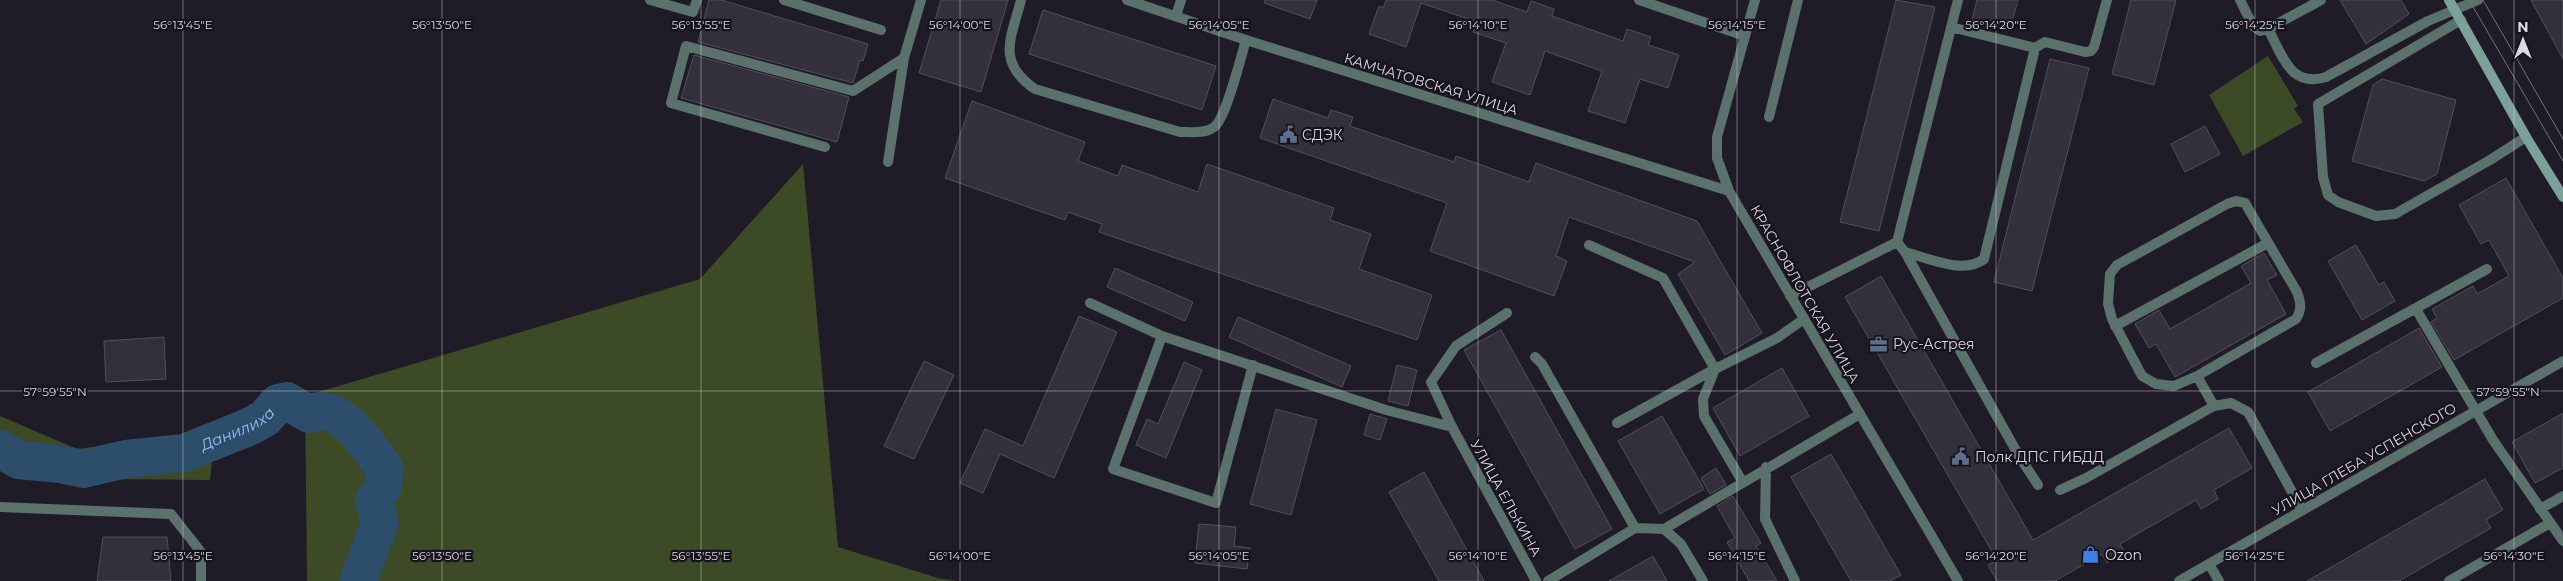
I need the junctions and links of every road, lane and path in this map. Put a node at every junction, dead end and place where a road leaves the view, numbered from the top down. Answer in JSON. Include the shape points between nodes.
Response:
{"nodes":[{"id":1,"x":650,"y":0,"type":"edge"},
{"id":2,"x":697,"y":0,"type":"edge"},
{"id":3,"x":784,"y":0,"type":"edge"},
{"id":4,"x":920,"y":0,"type":"edge"},
{"id":5,"x":1020,"y":0,"type":"edge"},
{"id":6,"x":1127,"y":0,"type":"edge"},
{"id":7,"x":1181,"y":0,"type":"edge"},
{"id":8,"x":1639,"y":0,"type":"edge"},
{"id":9,"x":1755,"y":0,"type":"edge"},
{"id":10,"x":1798,"y":0,"type":"edge"},
{"id":11,"x":1958,"y":0,"type":"edge"},
{"id":12,"x":2106,"y":0,"type":"edge"},
{"id":13,"x":2240,"y":0,"type":"edge"},
{"id":14,"x":2321,"y":0,"type":"edge"},
{"id":15,"x":2449,"y":0,"type":"edge"},
{"id":16,"x":2478,"y":0,"type":"edge"},
{"id":17,"x":2456,"y":10,"type":"junction"},
{"id":18,"x":1176,"y":16,"type":"junction"},
{"id":19,"x":2461,"y":20,"type":"junction"},
{"id":20,"x":1952,"y":27,"type":"junction"},
{"id":21,"x":881,"y":30,"type":"dead end"},
{"id":22,"x":2268,"y":30,"type":"junction"},
{"id":23,"x":1745,"y":36,"type":"junction"},
{"id":24,"x":1246,"y":40,"type":"junction"},
{"id":25,"x":2035,"y":48,"type":"junction"},
{"id":26,"x":904,"y":58,"type":"junction"},
{"id":27,"x":1769,"y":117,"type":"dead end"},
{"id":28,"x":2526,"y":137,"type":"junction"},
{"id":29,"x":825,"y":147,"type":"dead end"},
{"id":30,"x":888,"y":162,"type":"dead end"},
{"id":31,"x":1729,"y":191,"type":"junction"},
{"id":32,"x":2563,"y":198,"type":"edge"},
{"id":33,"x":1897,"y":242,"type":"junction"},
{"id":34,"x":2268,"y":243,"type":"junction"},
{"id":35,"x":1589,"y":246,"type":"dead end"},
{"id":36,"x":1905,"y":252,"type":"junction"},
{"id":37,"x":2487,"y":269,"type":"dead end"},
{"id":38,"x":1790,"y":296,"type":"junction"},
{"id":39,"x":1090,"y":303,"type":"dead end"},
{"id":40,"x":2416,"y":309,"type":"junction"},
{"id":41,"x":1507,"y":313,"type":"dead end"},
{"id":42,"x":1804,"y":319,"type":"junction"},
{"id":43,"x":2115,"y":326,"type":"junction"},
{"id":44,"x":1162,"y":336,"type":"junction"},
{"id":45,"x":1535,"y":358,"type":"dead end"},
{"id":46,"x":2563,"y":361,"type":"edge"},
{"id":47,"x":2316,"y":363,"type":"dead end"},
{"id":48,"x":1253,"y":365,"type":"junction"},
{"id":49,"x":1715,"y":369,"type":"junction"},
{"id":50,"x":2197,"y":376,"type":"junction"},
{"id":51,"x":2214,"y":406,"type":"junction"},
{"id":52,"x":2475,"y":412,"type":"junction"},
{"id":53,"x":1860,"y":414,"type":"junction"},
{"id":54,"x":1617,"y":424,"type":"dead end"},
{"id":55,"x":1452,"y":427,"type":"junction"},
{"id":56,"x":1766,"y":467,"type":"junction"},
{"id":57,"x":1742,"y":481,"type":"junction"},
{"id":58,"x":2038,"y":485,"type":"dead end"},
{"id":59,"x":2060,"y":490,"type":"dead end"},
{"id":60,"x":2563,"y":496,"type":"edge"},
{"id":61,"x":0,"y":507,"type":"edge"},
{"id":62,"x":2540,"y":509,"type":"junction"},
{"id":63,"x":2302,"y":510,"type":"junction"},
{"id":64,"x":2550,"y":523,"type":"junction"},
{"id":65,"x":1635,"y":528,"type":"junction"},
{"id":66,"x":1664,"y":529,"type":"junction"},
{"id":67,"x":2563,"y":541,"type":"edge"},
{"id":68,"x":2209,"y":564,"type":"junction"},
{"id":69,"x":201,"y":581,"type":"edge"},
{"id":70,"x":1536,"y":581,"type":"edge"},
{"id":71,"x":1548,"y":581,"type":"edge"},
{"id":72,"x":1703,"y":581,"type":"edge"},
{"id":73,"x":1795,"y":581,"type":"edge"},
{"id":74,"x":1958,"y":581,"type":"edge"},
{"id":75,"x":2179,"y":581,"type":"edge"},
{"id":76,"x":2219,"y":581,"type":"edge"},
{"id":77,"x":2448,"y":581,"type":"edge"}],
"edges":[{"from":1,"to":2,"type":"street","via":[[694,12]]},
{"from":3,"to":21,"type":"street"},
{"from":4,"to":26,"type":"street"},
{"from":5,"to":24,"type":"street","via":[[1009,45],[1010,60],[1019,78],[1035,89],[1180,132],[1214,127],[1223,114]]},
{"from":6,"to":18,"type":"street","name":"КАМЧАТОВСКАЯ УЛИЦА"},
{"from":7,"to":18,"type":"street"},
{"from":8,"to":23,"type":"street"},
{"from":9,"to":23,"type":"street","name":"КРАСНОФЛОТСКАЯ УЛИЦА"},
{"from":10,"to":27,"type":"street"},
{"from":11,"to":20,"type":"street"},
{"from":12,"to":25,"type":"street","via":[[2091,51],[2044,42]]},
{"from":13,"to":22,"type":"street","via":[[2253,26]]},
{"from":14,"to":22,"type":"street"},
{"from":15,"to":17,"type":"main road"},
{"from":16,"to":17,"type":"street"},
{"from":17,"to":19,"type":"main road"},
{"from":17,"to":22,"type":"street","via":[[2428,21],[2326,77],[2314,80],[2301,79],[2292,72]]},
{"from":18,"to":24,"type":"street","name":"КАМЧАТОВСКАЯ УЛИЦА"},
{"from":19,"to":28,"type":"main road"},
{"from":19,"to":28,"type":"street","via":[[2318,104],[2322,177],[2328,194],[2338,202],[2376,216],[2395,214]]},
{"from":20,"to":25,"type":"street"},
{"from":20,"to":33,"type":"street"},
{"from":23,"to":31,"type":"street","name":"КРАСНОФЛОТСКАЯ УЛИЦА","via":[[1717,137],[1717,158]]},
{"from":24,"to":31,"type":"street","name":"КАМЧАТОВСКАЯ УЛИЦА"},
{"from":25,"to":36,"type":"street","via":[[1984,260],[1976,266],[1965,267]]},
{"from":26,"to":29,"type":"street","via":[[853,91],[686,46],[672,103]]},
{"from":26,"to":30,"type":"street"},
{"from":28,"to":32,"type":"main road"},
{"from":31,"to":38,"type":"street","name":"КРАСНОФЛОТСКАЯ УЛИЦА"},
{"from":33,"to":36,"type":"street"},
{"from":33,"to":38,"type":"street"},
{"from":34,"to":43,"type":"street"},
{"from":34,"to":43,"type":"street","via":[[2245,203],[2227,204],[2117,265],[2110,274],[2108,286],[2108,304]]},
{"from":34,"to":50,"type":"street","via":[[2297,292],[2300,312],[2296,319]]},
{"from":35,"to":49,"type":"street","via":[[1663,278]]},
{"from":36,"to":58,"type":"street"},
{"from":37,"to":40,"type":"street"},
{"from":38,"to":42,"type":"street","name":"КРАСНОФЛОТСКАЯ УЛИЦА"},
{"from":39,"to":44,"type":"street"},
{"from":40,"to":47,"type":"street"},
{"from":40,"to":52,"type":"street"},
{"from":41,"to":55,"type":"street","name":"УЛИЦА ЕЛЬКИНА","via":[[1456,346],[1430,382]]},
{"from":42,"to":49,"type":"street","via":[[1777,338]]},
{"from":42,"to":53,"type":"street","name":"КРАСНОФЛОТСКАЯ УЛИЦА"},
{"from":43,"to":50,"type":"street","via":[[2142,376],[2156,384],[2174,386]]},
{"from":44,"to":48,"type":"street"},
{"from":44,"to":48,"type":"street","via":[[1113,469],[1216,503]]},
{"from":45,"to":65,"type":"street","via":[[1542,364]]},
{"from":46,"to":52,"type":"street","name":"УЛИЦА ГЛЕБА УСПЕНСКОГО"},
{"from":48,"to":55,"type":"street","via":[[1386,410]]},
{"from":49,"to":54,"type":"street"},
{"from":49,"to":57,"type":"street","via":[[1702,407],[1704,416]]},
{"from":50,"to":51,"type":"street"},
{"from":51,"to":59,"type":"street"},
{"from":51,"to":63,"type":"street","via":[[2231,403],[2248,412]]},
{"from":52,"to":62,"type":"street"},
{"from":52,"to":63,"type":"street","name":"УЛИЦА ГЛЕБА УСПЕНСКОГО"},
{"from":53,"to":56,"type":"street"},
{"from":53,"to":74,"type":"street","name":"КРАСНОФЛОТСКАЯ УЛИЦА"},
{"from":55,"to":70,"type":"street","name":"УЛИЦА ЕЛЬКИНА"},
{"from":56,"to":57,"type":"street"},
{"from":56,"to":73,"type":"street","via":[[1765,519]]},
{"from":57,"to":66,"type":"street"},
{"from":60,"to":62,"type":"street"},
{"from":61,"to":69,"type":"street","via":[[171,514],[201,552]]},
{"from":62,"to":64,"type":"street"},
{"from":63,"to":68,"type":"street","name":"УЛИЦА ГЛЕБА УСПЕНСКОГО"},
{"from":64,"to":67,"type":"street"},
{"from":64,"to":77,"type":"street"},
{"from":65,"to":66,"type":"street"},
{"from":65,"to":71,"type":"street"},
{"from":66,"to":72,"type":"street","via":[[1681,544]]},
{"from":68,"to":75,"type":"street","name":"УЛИЦА ГЛЕБА УСПЕНСКОГО"},
{"from":68,"to":76,"type":"street"}]}
